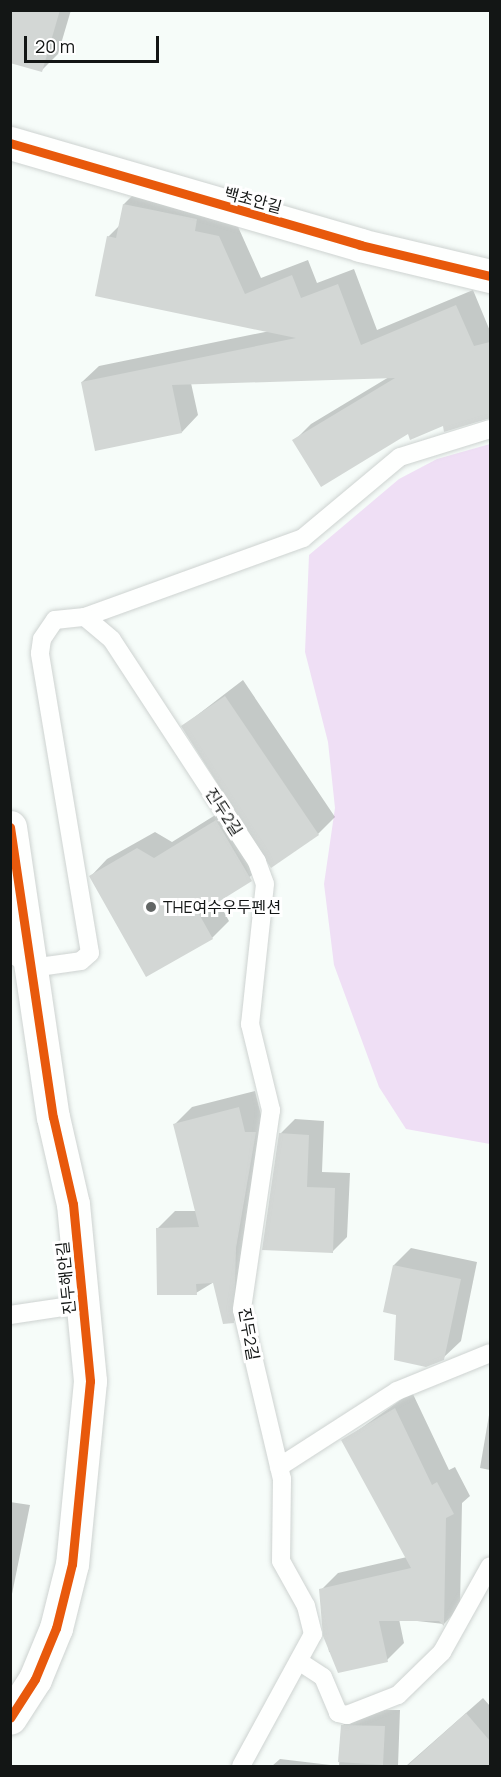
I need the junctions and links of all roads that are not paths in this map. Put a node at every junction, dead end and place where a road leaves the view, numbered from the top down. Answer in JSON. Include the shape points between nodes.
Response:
{"nodes":[{"id":1,"x":10,"y":143,"type":"edge"},
{"id":2,"x":490,"y":276,"type":"edge"},
{"id":3,"x":490,"y":429,"type":"edge"},
{"id":4,"x":84,"y":617,"type":"junction"},
{"id":5,"x":10,"y":827,"type":"edge"},
{"id":6,"x":21,"y":960,"type":"edge"},
{"id":7,"x":84,"y":1305,"type":"junction"},
{"id":8,"x":10,"y":1315,"type":"edge"},
{"id":9,"x":490,"y":1353,"type":"edge"},
{"id":10,"x":279,"y":1467,"type":"junction"},
{"id":11,"x":490,"y":1566,"type":"edge"},
{"id":12,"x":300,"y":1662,"type":"junction"},
{"id":13,"x":10,"y":1718,"type":"edge"},
{"id":14,"x":241,"y":1767,"type":"edge"}],
"edges":[{"from":1,"to":2,"type":"street","name":"백초안길","via":[[360,245]]},
{"from":3,"to":4,"type":"lane","via":[[400,457],[303,538]]},
{"from":4,"to":6,"type":"lane","via":[[56,620],[42,639],[40,653],[90,953],[81,961]]},
{"from":4,"to":10,"type":"lane","name":"진두2길","via":[[112,640],[257,862],[265,884],[250,1024],[271,1110],[242,1310]]},
{"from":5,"to":6,"type":"street","name":"진두해안길"},
{"from":6,"to":7,"type":"street","name":"진두해안길"},
{"from":7,"to":8,"type":"lane"},
{"from":7,"to":13,"type":"street","name":"진두해안길","via":[[88,1423],[72,1564],[56,1628],[35,1679]]},
{"from":9,"to":10,"type":"lane","via":[[456,1371],[404,1387]]},
{"from":10,"to":12,"type":"lane","name":"진두2길","via":[[281,1561],[313,1623],[312,1644]]},
{"from":11,"to":12,"type":"lane","via":[[442,1652],[398,1695],[346,1715],[338,1713],[323,1677]]},
{"from":12,"to":14,"type":"lane","name":"진두2길"}]}
